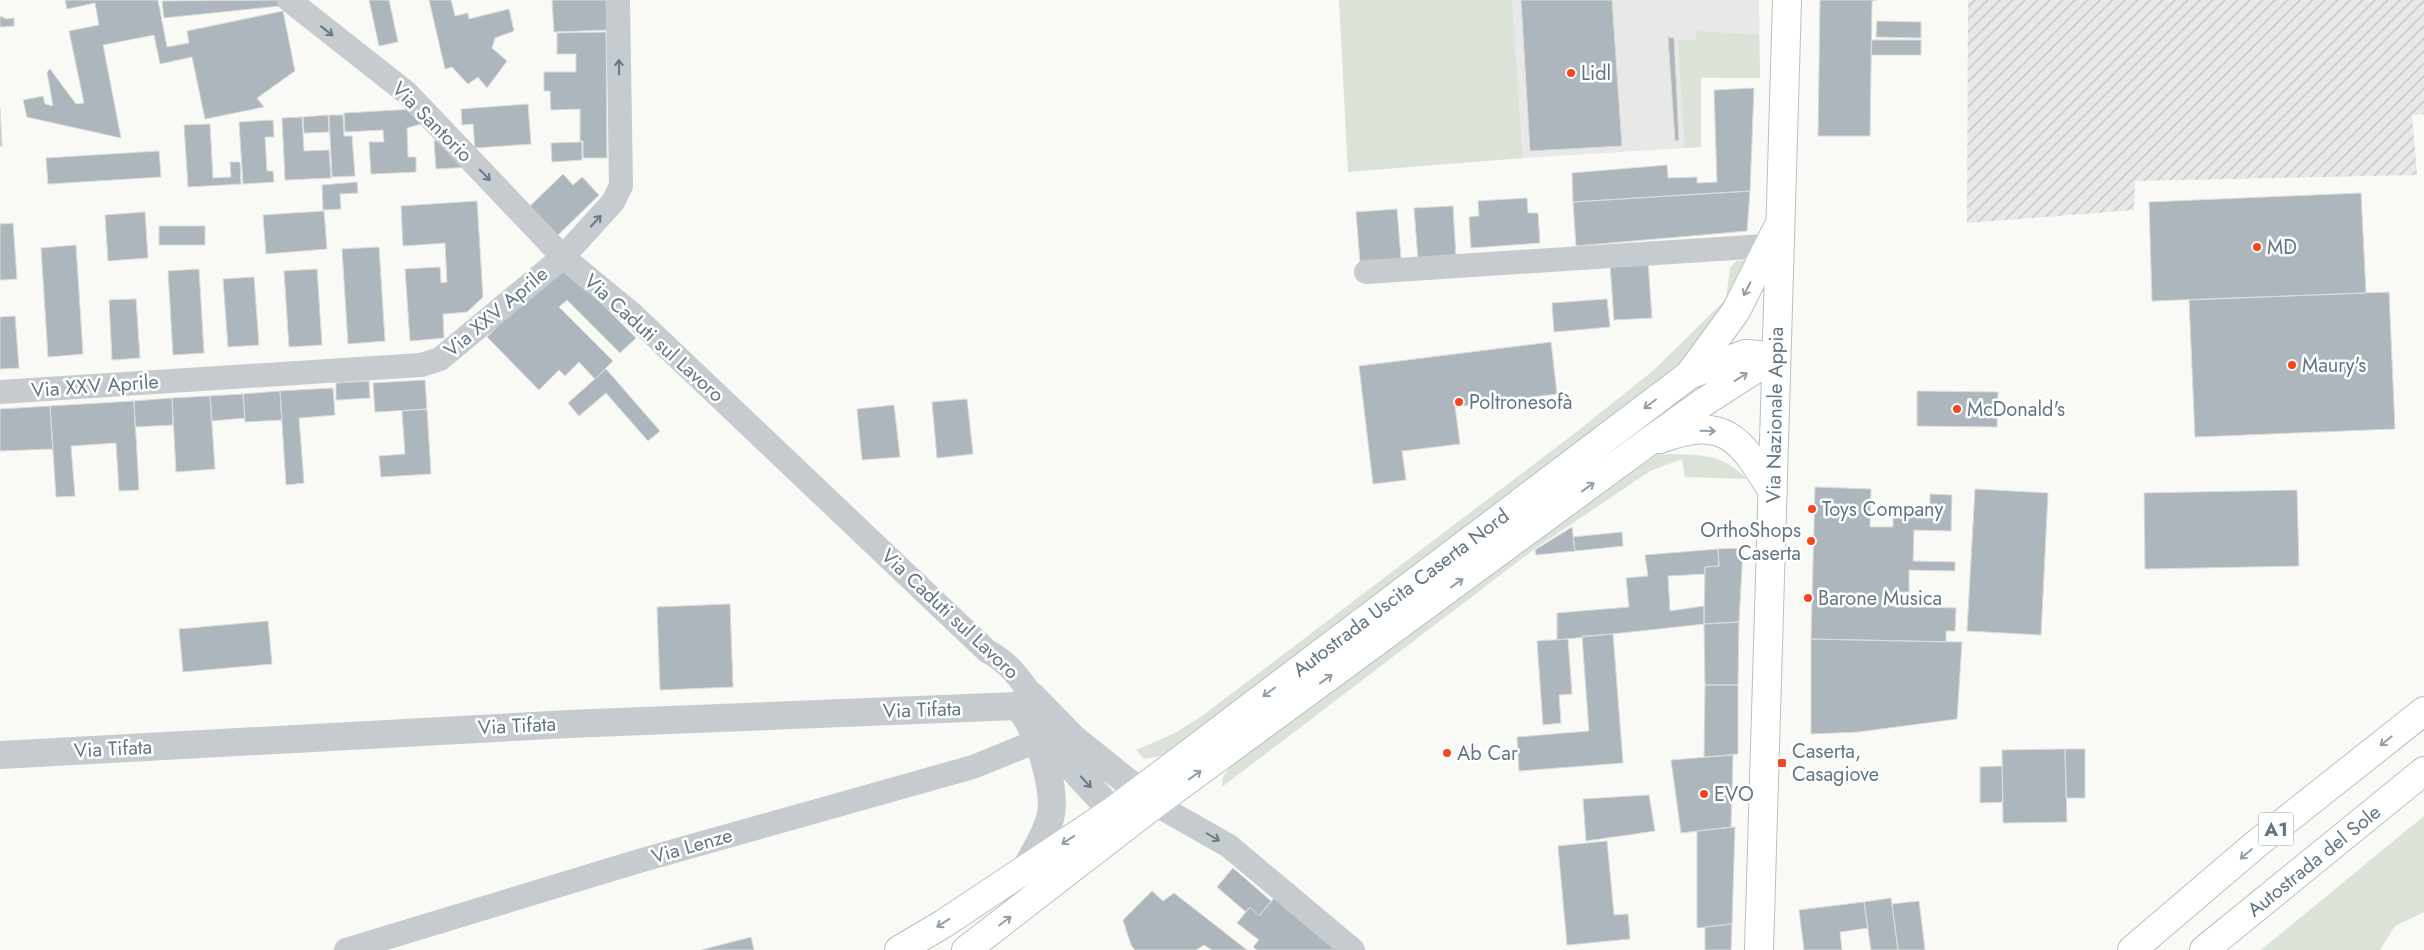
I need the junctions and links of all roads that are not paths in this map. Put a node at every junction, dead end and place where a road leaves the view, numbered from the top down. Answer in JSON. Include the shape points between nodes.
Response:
{"nodes":[{"id":1,"x":289,"y":0,"type":"edge"},
{"id":2,"x":618,"y":0,"type":"edge"},
{"id":3,"x":1786,"y":0,"type":"edge"},
{"id":4,"x":1777,"y":237,"type":"junction"},
{"id":5,"x":563,"y":257,"type":"junction"},
{"id":6,"x":1366,"y":272,"type":"dead end"},
{"id":7,"x":1776,"y":356,"type":"junction"},
{"id":8,"x":1689,"y":375,"type":"junction"},
{"id":9,"x":0,"y":392,"type":"edge"},
{"id":10,"x":1644,"y":445,"type":"junction"},
{"id":11,"x":1773,"y":492,"type":"junction"},
{"id":12,"x":2424,"y":710,"type":"edge"},
{"id":13,"x":1041,"y":726,"type":"junction"},
{"id":14,"x":0,"y":755,"type":"edge"},
{"id":15,"x":2424,"y":771,"type":"edge"},
{"id":16,"x":1128,"y":804,"type":"junction"},
{"id":17,"x":1027,"y":866,"type":"junction"},
{"id":18,"x":346,"y":950,"type":"edge"},
{"id":19,"x":899,"y":950,"type":"edge"},
{"id":20,"x":966,"y":950,"type":"edge"},
{"id":21,"x":1353,"y":950,"type":"edge"},
{"id":22,"x":1759,"y":950,"type":"edge"},
{"id":23,"x":2132,"y":950,"type":"edge"},
{"id":24,"x":2204,"y":950,"type":"edge"}],
"edges":[{"from":1,"to":5,"type":"street","name":"Via Santorio","one_way":true,"via":[[407,93]]},
{"from":5,"to":2,"type":"street","name":"Via XXV Aprile","one_way":true,"via":[[614,202],[621,186]]},
{"from":3,"to":4,"type":"main road","name":"Via Nazionale Appia"},
{"from":4,"to":6,"type":"street"},
{"from":4,"to":7,"type":"main road","name":"Via Nazionale Appia"},
{"from":4,"to":8,"type":"main road","one_way":true,"via":[[1736,311]]},
{"from":5,"to":9,"type":"street","name":"Via XXV Aprile","via":[[440,359],[420,365]]},
{"from":5,"to":13,"type":"street","name":"Via Caduti sul Lavoro","via":[[631,313],[987,651],[1000,658],[1016,674]]},
{"from":7,"to":8,"type":"main road","via":[[1745,354]]},
{"from":10,"to":7,"type":"main road","name":"Autostrada Uscita Caserta Nord","one_way":true},
{"from":7,"to":11,"type":"main road","name":"Via Nazionale Appia"},
{"from":8,"to":16,"type":"main road","name":"Autostrada Uscita Caserta Nord","one_way":true},
{"from":10,"to":11,"type":"main road","one_way":true,"via":[[1676,433],[1713,430],[1739,442]]},
{"from":16,"to":10,"type":"main road","name":"Autostrada Uscita Caserta Nord","one_way":true},
{"from":11,"to":22,"type":"main road","name":"Via Nazionale Appia"},
{"from":12,"to":23,"type":"main road","number":"A1","one_way":true},
{"from":13,"to":14,"type":"street","name":"Via Tifata","via":[[569,724]]},
{"from":13,"to":16,"type":"street","one_way":true},
{"from":13,"to":16,"type":"street","name":"Via Caduti sul Lavoro"},
{"from":13,"to":17,"type":"street","via":[[1052,792],[1051,815]]},
{"from":13,"to":18,"type":"street","name":"Via Lenze","via":[[973,767],[639,861]]},
{"from":15,"to":24,"type":"main road","name":"Autostrada del Sole","number":"A1"},
{"from":16,"to":17,"type":"main road","name":"Autostrada Uscita Caserta Nord","one_way":true},
{"from":20,"to":16,"type":"main road","name":"Autostrada Uscita Caserta Nord","one_way":true,"via":[[1038,895]]},
{"from":16,"to":21,"type":"street","name":"Via Caduti sul Lavoro","one_way":true,"via":[[1229,846]]},
{"from":17,"to":19,"type":"main road","name":"Autostrada Uscita Caserta Nord","one_way":true}]}
